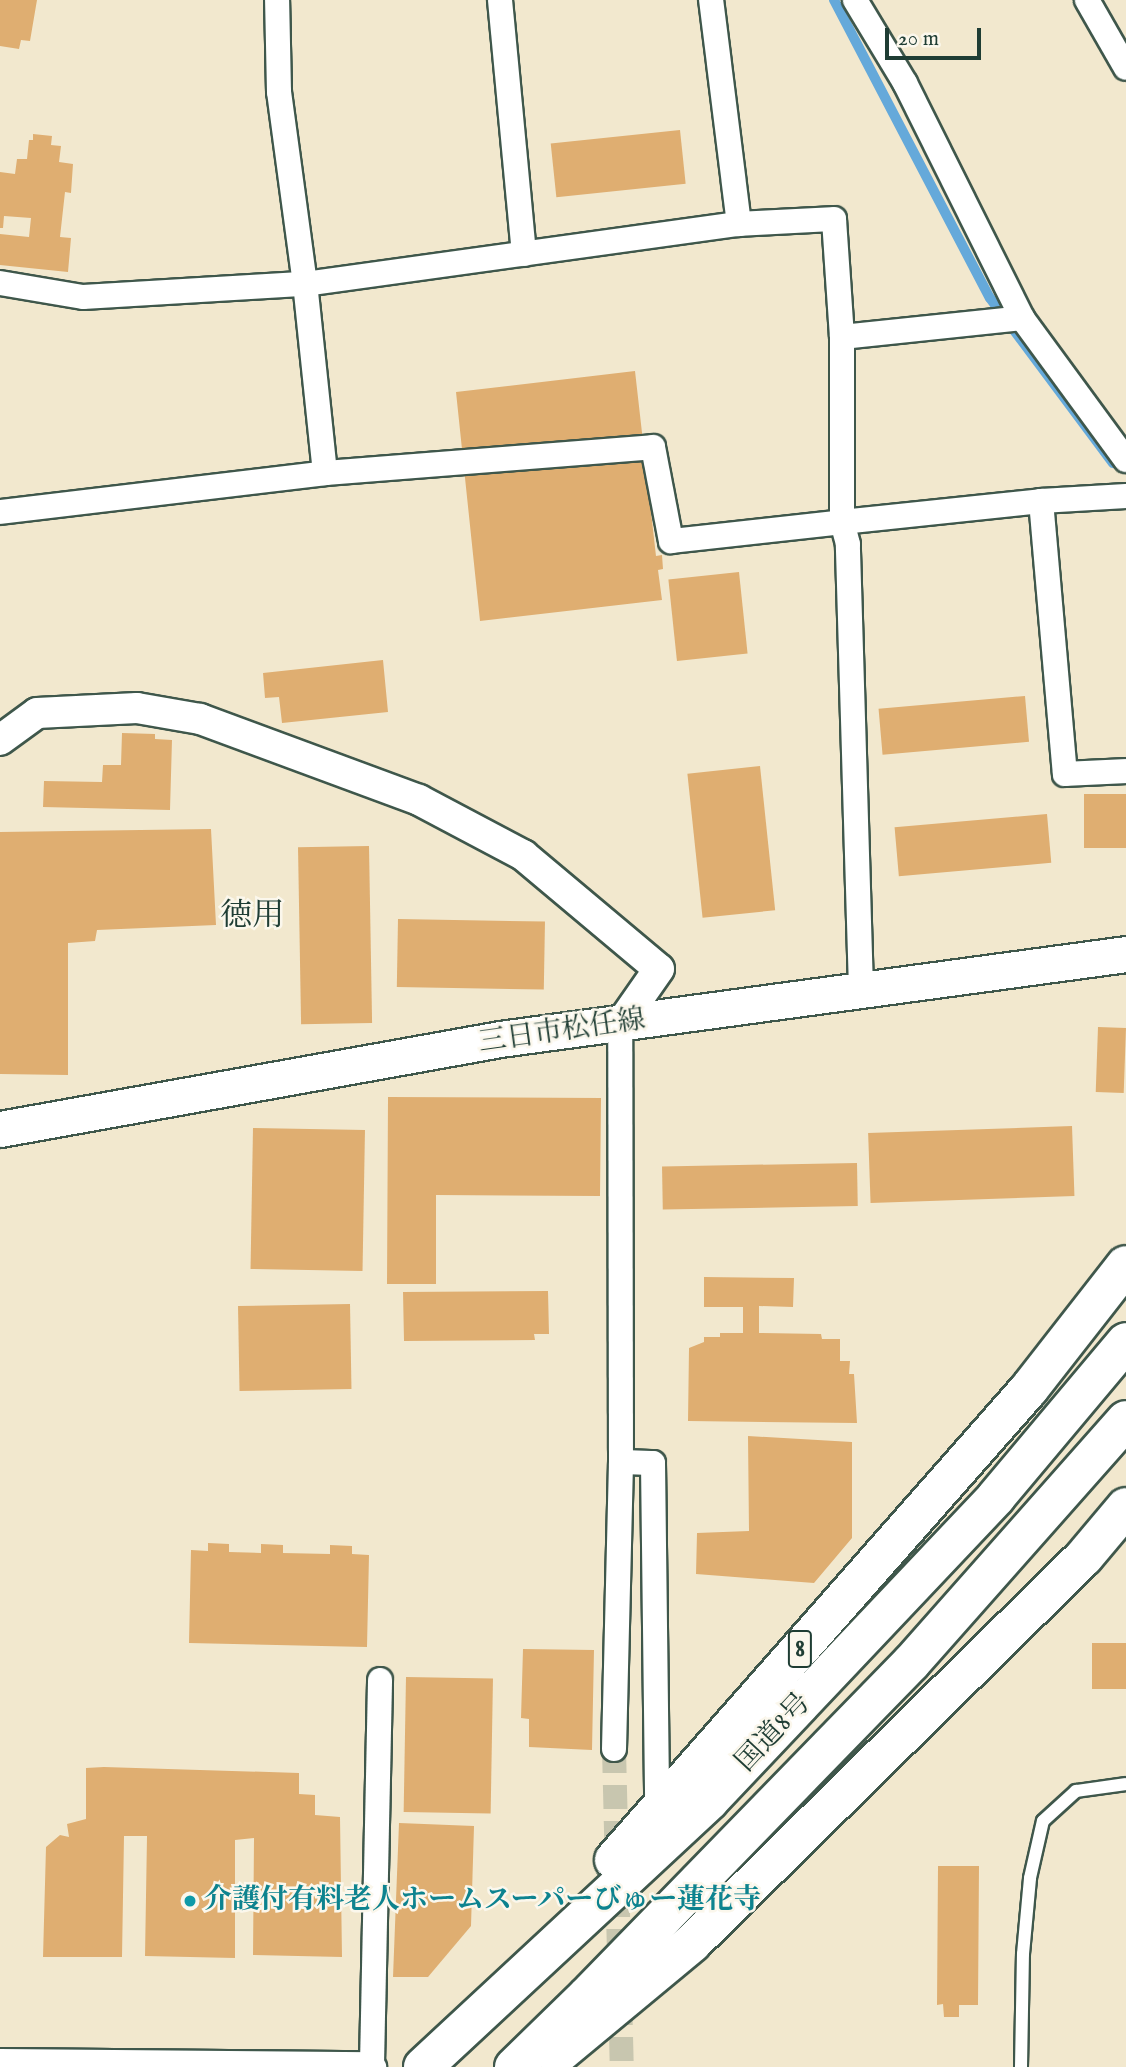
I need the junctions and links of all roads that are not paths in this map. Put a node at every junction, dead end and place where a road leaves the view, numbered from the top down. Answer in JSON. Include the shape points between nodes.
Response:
{"nodes":[{"id":1,"x":277,"y":0,"type":"edge"},
{"id":2,"x":500,"y":0,"type":"edge"},
{"id":3,"x":711,"y":0,"type":"edge"},
{"id":4,"x":855,"y":0,"type":"edge"},
{"id":5,"x":1087,"y":0,"type":"edge"},
{"id":6,"x":1126,"y":68,"type":"edge"},
{"id":7,"x":739,"y":225,"type":"junction"},
{"id":8,"x":524,"y":254,"type":"junction"},
{"id":9,"x":0,"y":284,"type":"edge"},
{"id":10,"x":305,"y":284,"type":"junction"},
{"id":11,"x":1007,"y":320,"type":"junction"},
{"id":12,"x":842,"y":337,"type":"junction"},
{"id":13,"x":1126,"y":460,"type":"edge"},
{"id":14,"x":325,"y":473,"type":"junction"},
{"id":15,"x":1126,"y":496,"type":"edge"},
{"id":16,"x":1041,"y":501,"type":"junction"},
{"id":17,"x":0,"y":512,"type":"edge"},
{"id":18,"x":842,"y":522,"type":"junction"},
{"id":19,"x":0,"y":740,"type":"edge"},
{"id":20,"x":1126,"y":771,"type":"edge"},
{"id":21,"x":1126,"y":954,"type":"edge"},
{"id":22,"x":861,"y":989,"type":"junction"},
{"id":23,"x":620,"y":1025,"type":"junction"},
{"id":24,"x":0,"y":1129,"type":"edge"},
{"id":25,"x":1126,"y":1265,"type":"edge"},
{"id":26,"x":1126,"y":1342,"type":"edge"},
{"id":27,"x":1126,"y":1420,"type":"edge"},
{"id":28,"x":621,"y":1462,"type":"junction"},
{"id":29,"x":1126,"y":1507,"type":"edge"},
{"id":30,"x":380,"y":1680,"type":"dead end"},
{"id":31,"x":614,"y":1749,"type":"tunnel mouth"},
{"id":32,"x":1126,"y":1784,"type":"edge"},
{"id":33,"x":657,"y":1811,"type":"junction"},
{"id":34,"x":467,"y":2027,"type":"junction"},
{"id":35,"x":576,"y":2056,"type":"edge"},
{"id":36,"x":0,"y":2061,"type":"edge"},
{"id":37,"x":373,"y":2066,"type":"edge"},
{"id":38,"x":423,"y":2067,"type":"edge"},
{"id":39,"x":514,"y":2067,"type":"edge"},
{"id":40,"x":540,"y":2067,"type":"edge"},
{"id":41,"x":1021,"y":2067,"type":"edge"}],
"edges":[{"from":1,"to":10,"type":"street","via":[[279,92]]},
{"from":2,"to":8,"type":"street"},
{"from":3,"to":7,"type":"street"},
{"from":4,"to":11,"type":"street","via":[[905,83]]},
{"from":5,"to":6,"type":"street"},
{"from":7,"to":8,"type":"street"},
{"from":7,"to":12,"type":"street","via":[[834,219]]},
{"from":8,"to":10,"type":"street"},
{"from":9,"to":10,"type":"street","via":[[82,297]]},
{"from":10,"to":14,"type":"street"},
{"from":11,"to":12,"type":"street"},
{"from":11,"to":13,"type":"street"},
{"from":12,"to":18,"type":"street"},
{"from":14,"to":17,"type":"street"},
{"from":14,"to":18,"type":"street","via":[[653,447],[671,541]]},
{"from":15,"to":16,"type":"street"},
{"from":16,"to":18,"type":"street"},
{"from":16,"to":20,"type":"street","via":[[1065,775]]},
{"from":18,"to":22,"type":"street","via":[[848,544]]},
{"from":19,"to":23,"type":"street","via":[[37,713],[137,708],[200,719],[419,800],[523,855],[659,970]]},
{"from":21,"to":22,"type":"main road","name":"三日市松任線"},
{"from":22,"to":23,"type":"main road","name":"三日市松任線"},
{"from":23,"to":24,"type":"main road","name":"三日市松任線","via":[[500,1039]]},
{"from":23,"to":28,"type":"street"},
{"from":25,"to":33,"type":"highway","number":"8","via":[[1028,1389]]},
{"from":26,"to":34,"type":"highway","name":"国道8号","number":"8","via":[[996,1497],[709,1801]]},
{"from":27,"to":39,"type":"highway","name":"国道8号","via":[[911,1663]]},
{"from":28,"to":31,"type":"street"},
{"from":28,"to":33,"type":"street","via":[[653,1463]]},
{"from":29,"to":35,"type":"highway","via":[[1084,1558]]},
{"from":30,"to":37,"type":"street"},
{"from":32,"to":41,"type":"lane","via":[[1076,1791],[1043,1821],[1030,1878],[1023,1954]]},
{"from":33,"to":34,"type":"highway","number":"8"},
{"from":34,"to":38,"type":"highway","name":"国道8号","number":"8"},
{"from":35,"to":40,"type":"highway"},
{"from":36,"to":37,"type":"street"}]}
